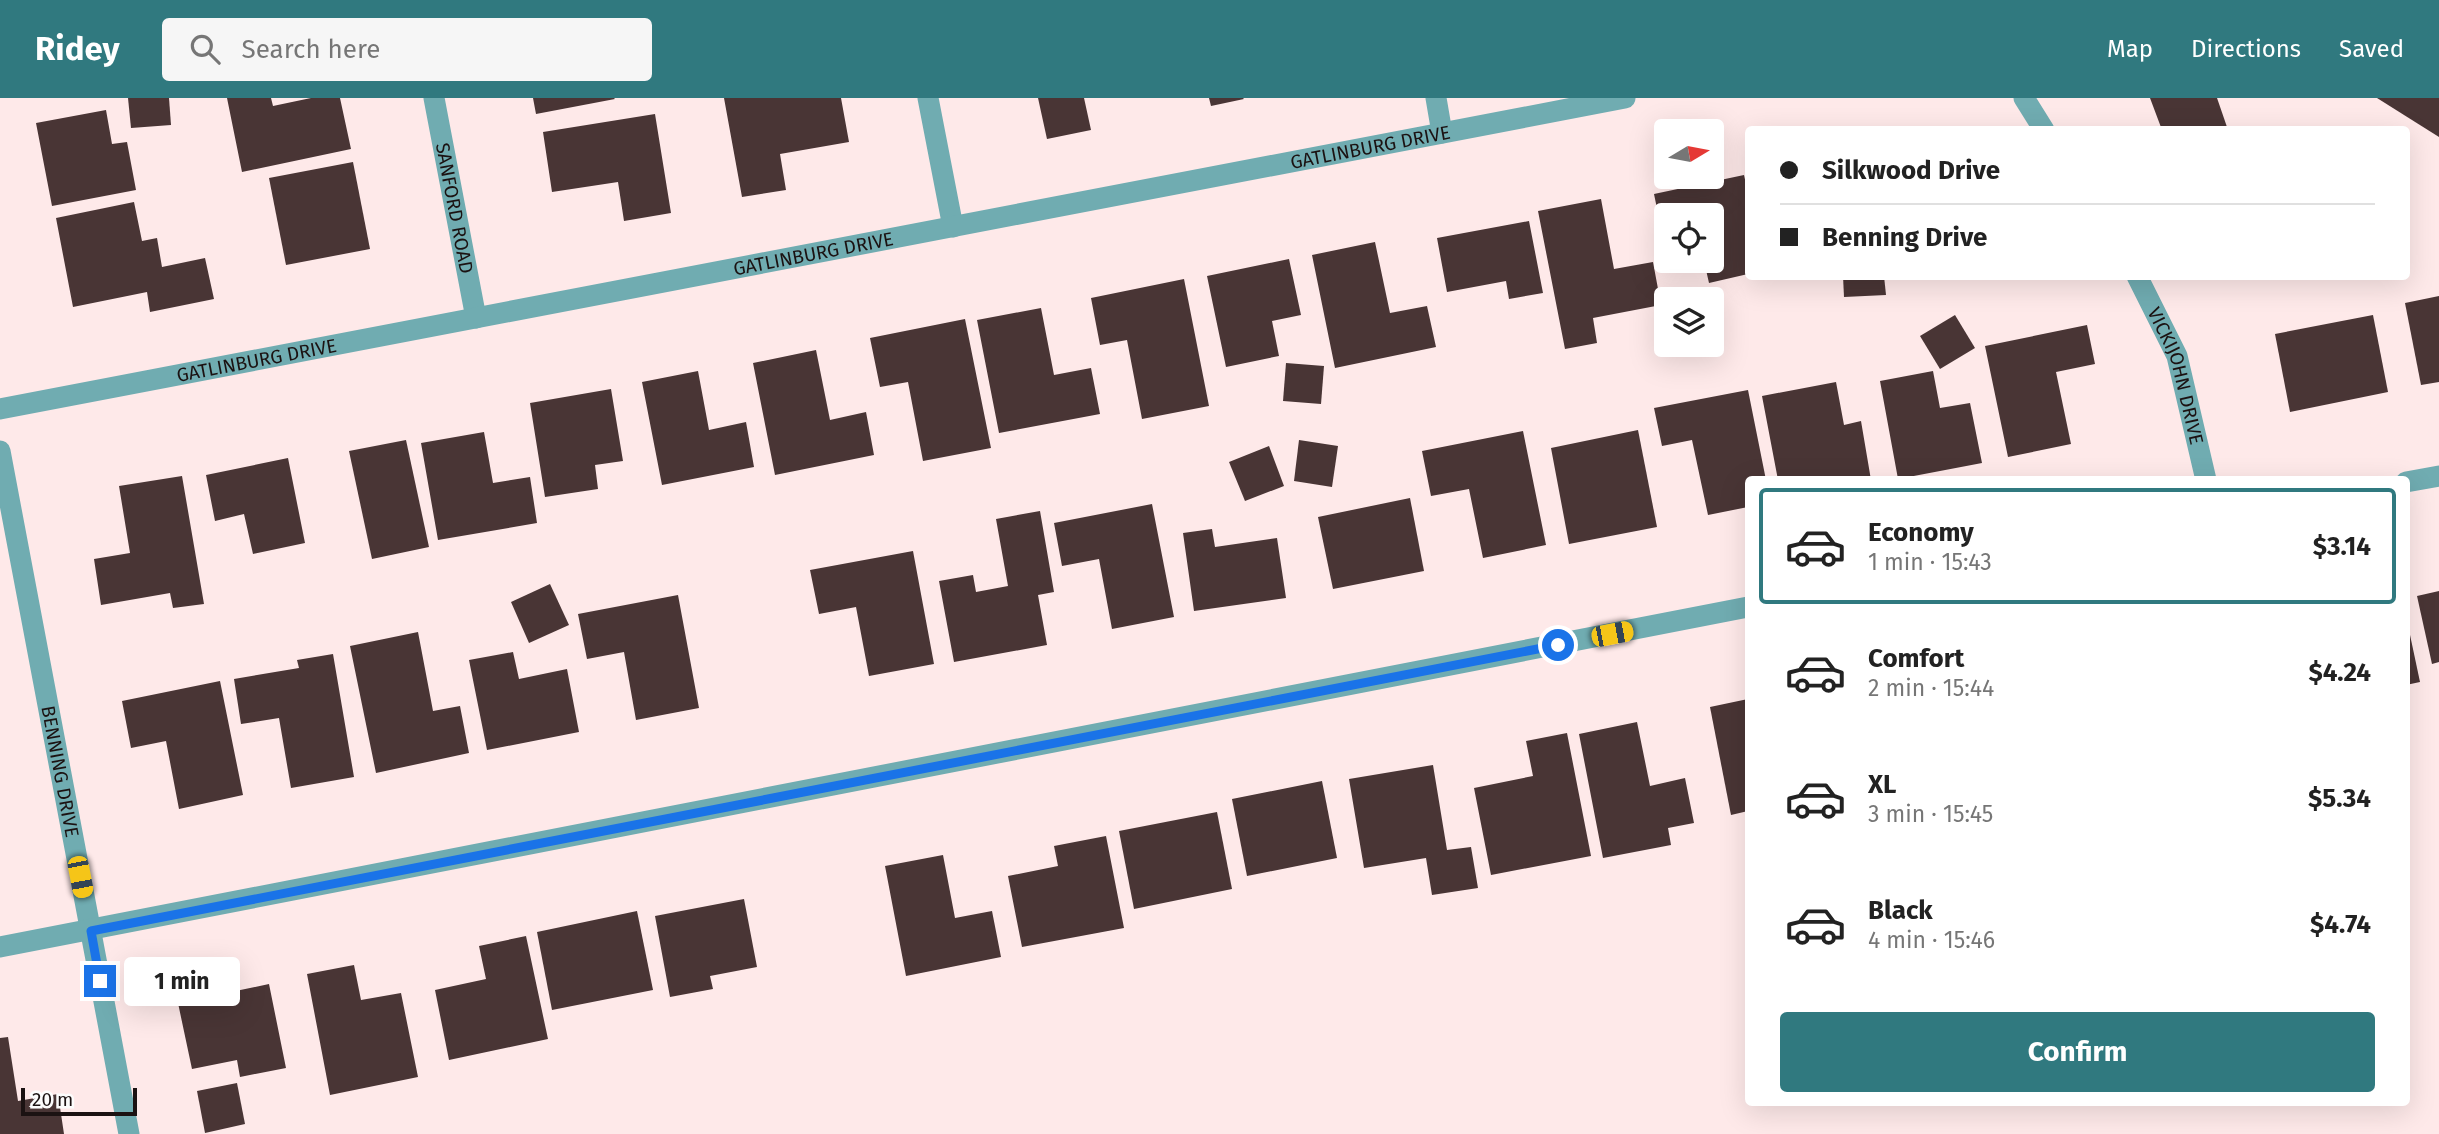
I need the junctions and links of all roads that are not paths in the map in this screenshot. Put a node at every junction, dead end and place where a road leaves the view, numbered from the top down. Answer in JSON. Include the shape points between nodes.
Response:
{"nodes":[{"id":1,"x":434,"y":98,"type":"edge"},
{"id":2,"x":928,"y":98,"type":"edge"},
{"id":3,"x":1436,"y":98,"type":"edge"},
{"id":4,"x":1625,"y":98,"type":"edge"},
{"id":5,"x":2024,"y":98,"type":"edge"},
{"id":6,"x":2042,"y":126,"type":"edge"},
{"id":7,"x":1442,"y":133,"type":"junction"},
{"id":8,"x":953,"y":227,"type":"junction"},
{"id":9,"x":2139,"y":280,"type":"edge"},
{"id":10,"x":476,"y":318,"type":"junction"},
{"id":11,"x":0,"y":409,"type":"edge"},
{"id":12,"x":0,"y":451,"type":"edge"},
{"id":13,"x":2205,"y":476,"type":"edge"},
{"id":14,"x":2439,"y":476,"type":"edge"},
{"id":15,"x":2410,"y":481,"type":"edge"},
{"id":16,"x":1745,"y":608,"type":"edge"},
{"id":17,"x":91,"y":931,"type":"junction"},
{"id":18,"x":0,"y":947,"type":"edge"},
{"id":19,"x":129,"y":1134,"type":"edge"}],
"edges":[{"from":1,"to":10,"type":"street","name":"SANFORD ROAD"},
{"from":2,"to":8,"type":"street"},
{"from":3,"to":7,"type":"street"},
{"from":4,"to":7,"type":"street","name":"GATLINBURG DRIVE"},
{"from":5,"to":6,"type":"street"},
{"from":7,"to":8,"type":"street","name":"GATLINBURG DRIVE"},
{"from":8,"to":10,"type":"street","name":"GATLINBURG DRIVE"},
{"from":9,"to":13,"type":"street","name":"VICKIJOHN DRIVE","via":[[2177,356]]},
{"from":10,"to":11,"type":"street","name":"GATLINBURG DRIVE"},
{"from":12,"to":17,"type":"street","name":"BENNING DRIVE"},
{"from":14,"to":15,"type":"street"},
{"from":16,"to":17,"type":"street"},
{"from":17,"to":18,"type":"street"},
{"from":17,"to":19,"type":"street","name":"BENNING DRIVE"}]}
